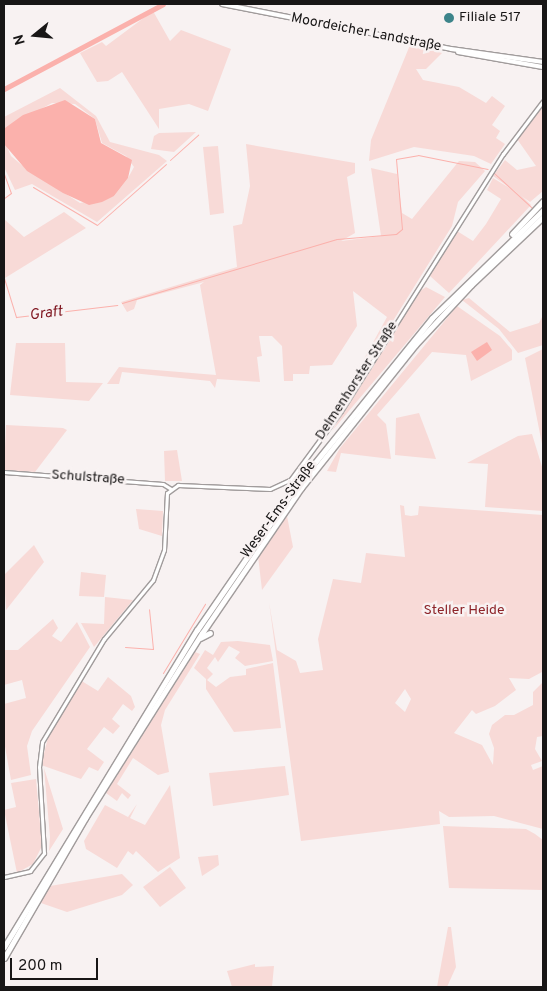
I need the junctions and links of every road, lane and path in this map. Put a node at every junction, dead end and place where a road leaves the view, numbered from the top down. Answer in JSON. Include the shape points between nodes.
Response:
{"nodes":[{"id":1,"x":222,"y":4,"type":"edge"},
{"id":2,"x":451,"y":49,"type":"junction"},
{"id":3,"x":543,"y":62,"type":"edge"},
{"id":4,"x":543,"y":67,"type":"edge"},
{"id":5,"x":543,"y":101,"type":"edge"},
{"id":6,"x":543,"y":202,"type":"edge"},
{"id":7,"x":539,"y":213,"type":"edge"},
{"id":8,"x":4,"y":472,"type":"edge"},
{"id":9,"x":171,"y":489,"type":"junction"},
{"id":10,"x":258,"y":550,"type":"junction"},
{"id":11,"x":256,"y":560,"type":"dead end"},
{"id":12,"x":210,"y":633,"type":"dead end"},
{"id":13,"x":198,"y":639,"type":"junction"},
{"id":14,"x":64,"y":848,"type":"junction"},
{"id":15,"x":4,"y":877,"type":"edge"},
{"id":16,"x":4,"y":947,"type":"edge"},
{"id":17,"x":4,"y":958,"type":"edge"}],
"edges":[{"from":1,"to":2,"type":"main road","name":"Moordeicher Landstraße"},
{"from":2,"to":3,"type":"main road","name":"Moordeicher Landstraße"},
{"from":2,"to":4,"type":"main road","name":"Moordeicher Landstraße"},
{"from":5,"to":9,"type":"street","name":"Delmenhorster Straße","via":[[510,144],[341,411],[291,478],[270,489],[184,486]]},
{"from":6,"to":7,"type":"highway"},
{"from":7,"to":10,"type":"highway","name":"Weser-Ems-Straße","via":[[409,352]]},
{"from":7,"to":14,"type":"highway","name":"Weser-Ems-Straße","via":[[411,341],[296,486],[202,623]]},
{"from":8,"to":9,"type":"street","name":"Schulstraße","via":[[164,484]]},
{"from":9,"to":15,"type":"street","via":[[166,498],[164,550],[153,580],[104,639],[45,735],[39,767],[46,841],[41,859],[23,874]]},
{"from":10,"to":11,"type":"highway"},
{"from":10,"to":13,"type":"highway","name":"Weser-Ems-Straße"},
{"from":12,"to":13,"type":"highway"},
{"from":13,"to":14,"type":"highway","name":"Weser-Ems-Straße"},
{"from":14,"to":16,"type":"highway"},
{"from":14,"to":17,"type":"highway"}]}
